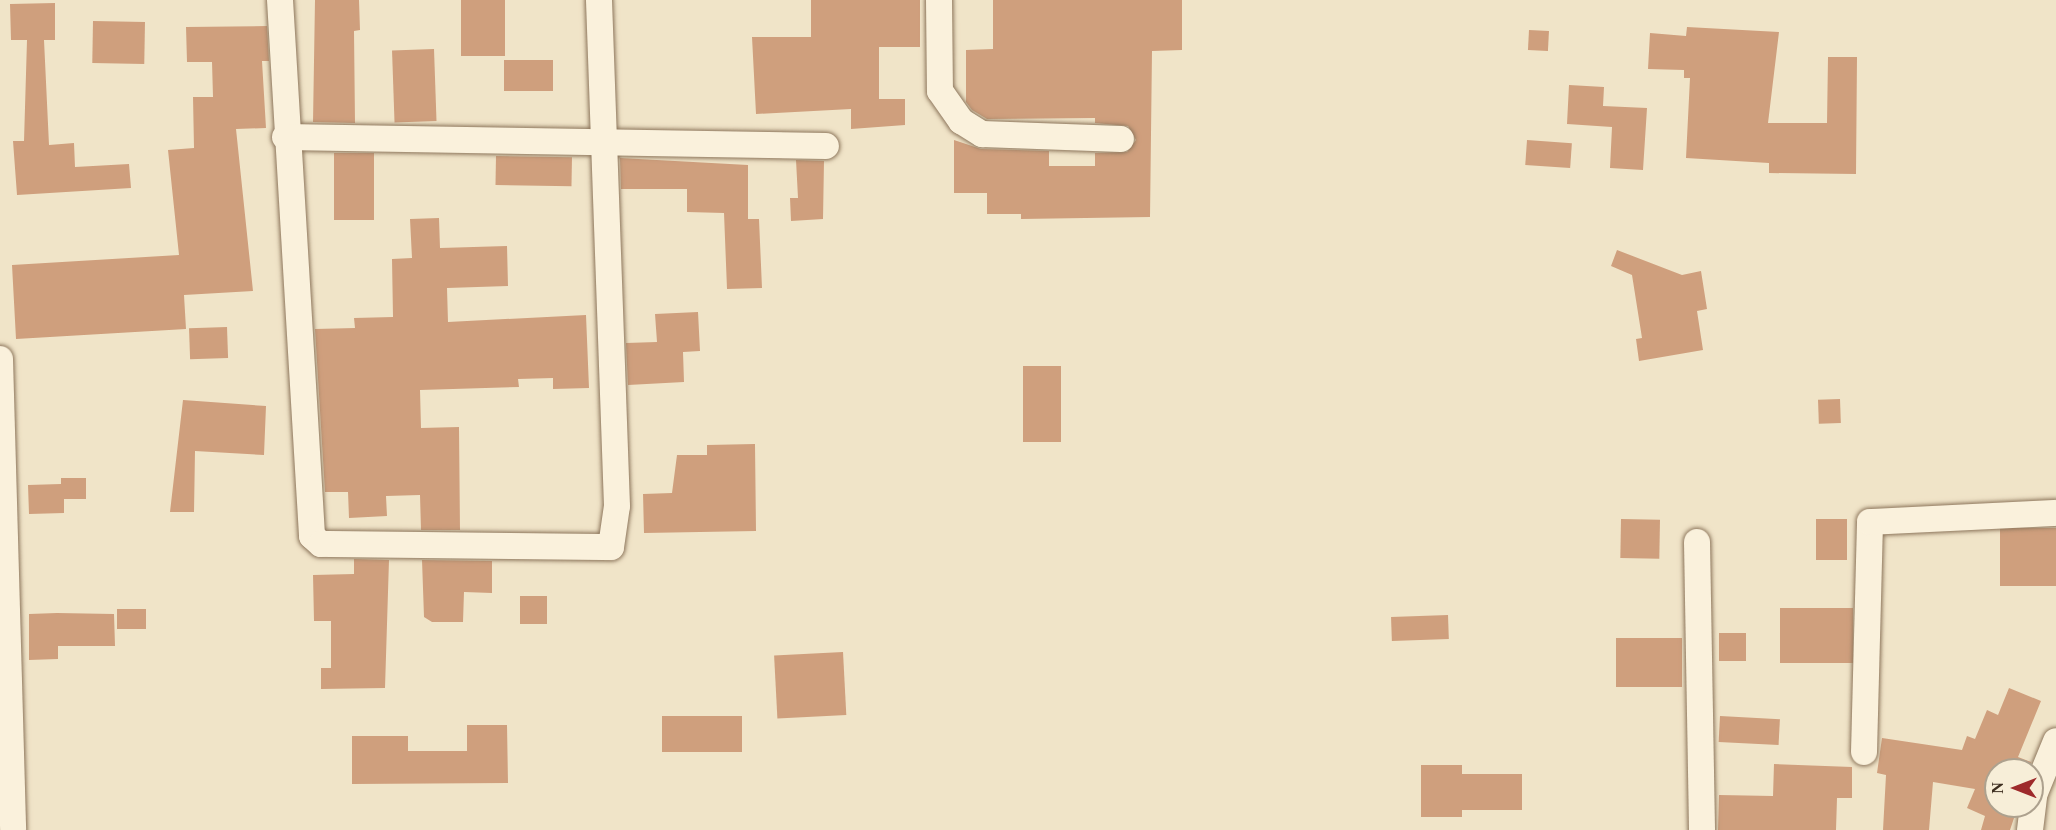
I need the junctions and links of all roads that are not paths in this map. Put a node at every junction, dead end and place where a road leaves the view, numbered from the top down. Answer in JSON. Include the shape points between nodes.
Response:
{"nodes":[{"id":1,"x":280,"y":0,"type":"edge"},
{"id":2,"x":599,"y":0,"type":"edge"},
{"id":3,"x":939,"y":0,"type":"edge"},
{"id":4,"x":285,"y":137,"type":"junction"},
{"id":5,"x":1120,"y":139,"type":"dead end"},
{"id":6,"x":605,"y":141,"type":"junction"},
{"id":7,"x":826,"y":146,"type":"dead end"},
{"id":8,"x":0,"y":359,"type":"edge"},
{"id":9,"x":2056,"y":513,"type":"edge"},
{"id":10,"x":1697,"y":542,"type":"dead end"},
{"id":11,"x":6,"y":671,"type":"edge"},
{"id":12,"x":2056,"y":741,"type":"edge"},
{"id":13,"x":1864,"y":752,"type":"dead end"},
{"id":14,"x":13,"y":830,"type":"edge"},
{"id":15,"x":1702,"y":830,"type":"edge"},
{"id":16,"x":2030,"y":830,"type":"edge"}],
"edges":[{"from":1,"to":4,"type":"street"},
{"from":2,"to":6,"type":"street"},
{"from":3,"to":5,"type":"street","via":[[940,91],[961,121],[982,134]]},
{"from":4,"to":6,"type":"street"},
{"from":4,"to":6,"type":"street","via":[[312,536],[321,544],[611,547],[617,506]]},
{"from":6,"to":7,"type":"street"},
{"from":8,"to":11,"type":"street"},
{"from":9,"to":13,"type":"street","via":[[1870,522]]},
{"from":10,"to":15,"type":"street"},
{"from":11,"to":14,"type":"street"},
{"from":12,"to":16,"type":"street","via":[[2034,795]]}]}
